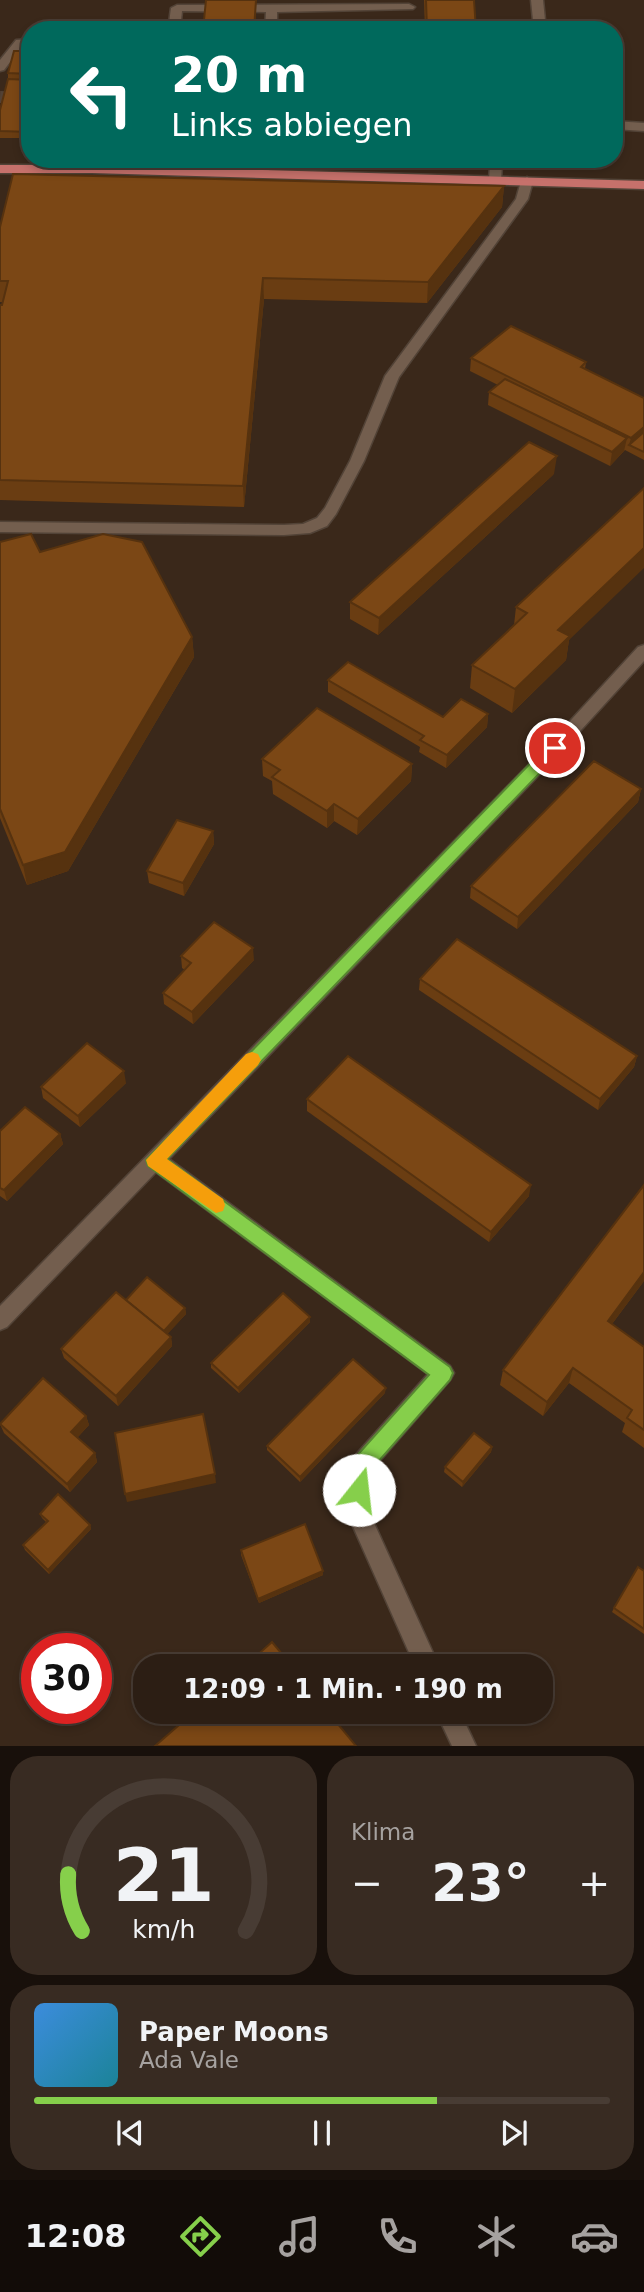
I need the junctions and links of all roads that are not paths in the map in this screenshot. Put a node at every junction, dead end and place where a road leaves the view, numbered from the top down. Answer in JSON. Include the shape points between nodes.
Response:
{"nodes":[{"id":1,"x":537,"y":0,"type":"edge"},
{"id":2,"x":177,"y":4,"type":"edge"},
{"id":3,"x":409,"y":7,"type":"dead end"},
{"id":4,"x":272,"y":9,"type":"junction"},
{"id":5,"x":271,"y":21,"type":"edge"},
{"id":6,"x":539,"y":21,"type":"edge"},
{"id":7,"x":21,"y":42,"type":"edge"},
{"id":8,"x":0,"y":68,"type":"edge"},
{"id":9,"x":623,"y":126,"type":"edge"},
{"id":10,"x":644,"y":127,"type":"edge"},
{"id":11,"x":21,"y":168,"type":"edge"},
{"id":12,"x":161,"y":168,"type":"edge"},
{"id":13,"x":264,"y":168,"type":"edge"},
{"id":14,"x":496,"y":168,"type":"edge"},
{"id":15,"x":0,"y":169,"type":"edge"},
{"id":16,"x":264,"y":174,"type":"junction"},
{"id":17,"x":495,"y":180,"type":"junction"},
{"id":18,"x":527,"y":181,"type":"junction"},
{"id":19,"x":644,"y":185,"type":"edge"},
{"id":20,"x":0,"y":527,"type":"edge"},
{"id":21,"x":644,"y":651,"type":"edge"},
{"id":22,"x":155,"y":1160,"type":"junction"},
{"id":23,"x":0,"y":1320,"type":"edge"},
{"id":24,"x":422,"y":1654,"type":"edge"},
{"id":25,"x":454,"y":1724,"type":"edge"},
{"id":26,"x":464,"y":1746,"type":"edge"}],
"edges":[{"from":1,"to":6,"type":"street"},
{"from":2,"to":4,"type":"street"},
{"from":3,"to":4,"type":"street"},
{"from":4,"to":5,"type":"street"},
{"from":7,"to":8,"type":"street"},
{"from":9,"to":10,"type":"street"},
{"from":11,"to":15,"type":"main road"},
{"from":12,"to":16,"type":"main road"},
{"from":13,"to":16,"type":"street"},
{"from":14,"to":17,"type":"street"},
{"from":16,"to":17,"type":"main road"},
{"from":17,"to":18,"type":"main road"},
{"from":18,"to":19,"type":"main road"},
{"from":18,"to":20,"type":"street","via":[[522,198],[392,376],[357,461],[321,522],[284,530]]},
{"from":21,"to":22,"type":"street"},
{"from":22,"to":23,"type":"street"},
{"from":22,"to":24,"type":"street","via":[[443,1373],[360,1467],[358,1513]]},
{"from":25,"to":26,"type":"street"}]}
